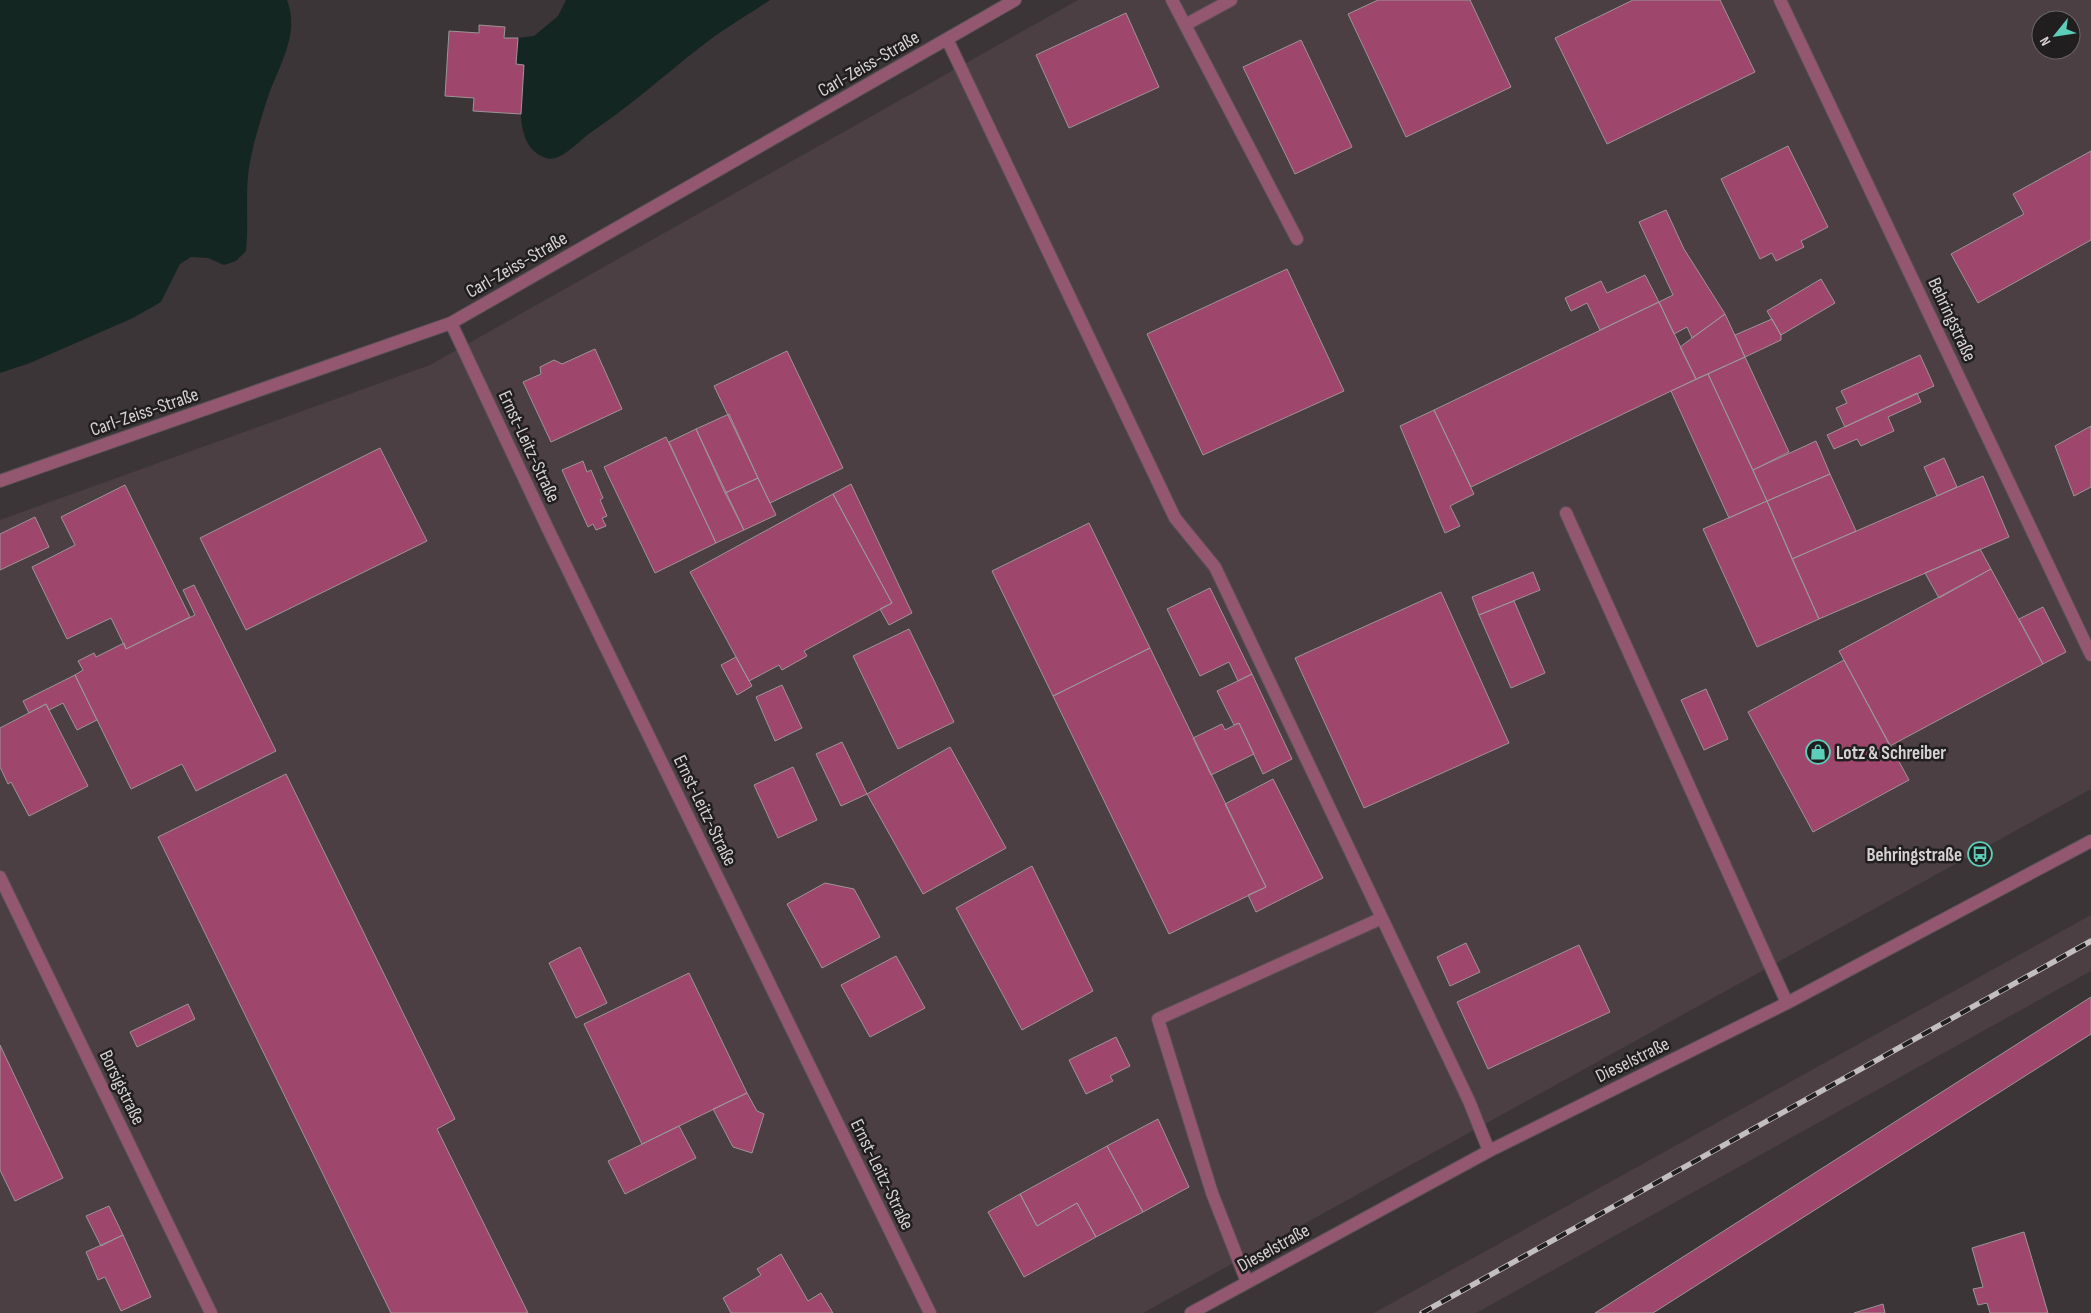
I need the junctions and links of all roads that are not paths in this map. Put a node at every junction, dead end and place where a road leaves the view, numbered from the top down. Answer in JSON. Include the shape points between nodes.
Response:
{"nodes":[{"id":1,"x":1015,"y":0,"type":"edge"},
{"id":2,"x":1172,"y":0,"type":"edge"},
{"id":3,"x":1232,"y":0,"type":"edge"},
{"id":4,"x":1780,"y":0,"type":"edge"},
{"id":5,"x":1186,"y":25,"type":"junction"},
{"id":6,"x":947,"y":39,"type":"junction"},
{"id":7,"x":1297,"y":239,"type":"dead end"},
{"id":8,"x":451,"y":323,"type":"junction"},
{"id":9,"x":0,"y":481,"type":"edge"},
{"id":10,"x":1566,"y":513,"type":"dead end"},
{"id":11,"x":2091,"y":655,"type":"edge"},
{"id":12,"x":2091,"y":841,"type":"edge"},
{"id":13,"x":0,"y":877,"type":"edge"},
{"id":14,"x":1382,"y":918,"type":"junction"},
{"id":15,"x":1787,"y":1003,"type":"junction"},
{"id":16,"x":1489,"y":1151,"type":"junction"},
{"id":17,"x":1247,"y":1282,"type":"junction"},
{"id":18,"x":212,"y":1313,"type":"edge"},
{"id":19,"x":930,"y":1313,"type":"edge"},
{"id":20,"x":1191,"y":1313,"type":"edge"}],
"edges":[{"from":1,"to":6,"type":"street","name":"Carl-Zeiss-Straße"},
{"from":2,"to":5,"type":"street"},
{"from":3,"to":5,"type":"street"},
{"from":4,"to":11,"type":"street","name":"Behringstraße"},
{"from":5,"to":7,"type":"street"},
{"from":6,"to":8,"type":"street","name":"Carl-Zeiss-Straße"},
{"from":6,"to":14,"type":"street","via":[[1175,518],[1215,567]]},
{"from":8,"to":9,"type":"street","name":"Carl-Zeiss-Straße"},
{"from":8,"to":19,"type":"street","name":"Ernst-Leitz-Straße"},
{"from":10,"to":15,"type":"street"},
{"from":12,"to":15,"type":"street","name":"Dieselstraße"},
{"from":13,"to":18,"type":"street","name":"Borsigstraße"},
{"from":14,"to":16,"type":"street","via":[[1469,1101]]},
{"from":14,"to":17,"type":"street","via":[[1158,1019],[1212,1193]]},
{"from":15,"to":16,"type":"street","name":"Dieselstraße"},
{"from":16,"to":17,"type":"street","name":"Dieselstraße"},
{"from":17,"to":20,"type":"street","name":"Dieselstraße"}]}
